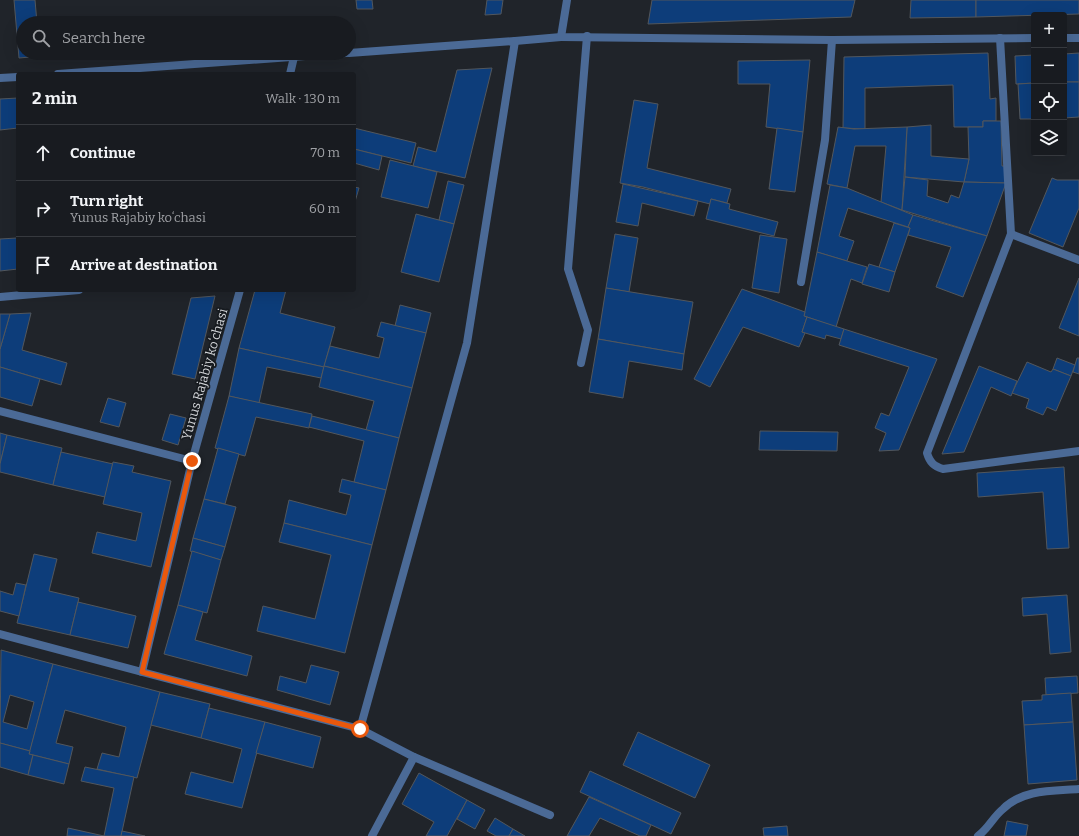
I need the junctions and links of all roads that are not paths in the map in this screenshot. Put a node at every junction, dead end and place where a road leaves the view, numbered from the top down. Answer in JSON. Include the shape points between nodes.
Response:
{"nodes":[{"id":1,"x":567,"y":0,"type":"edge"},
{"id":2,"x":587,"y":36,"type":"junction"},
{"id":3,"x":561,"y":37,"type":"junction"},
{"id":4,"x":1000,"y":38,"type":"junction"},
{"id":5,"x":1031,"y":38,"type":"edge"},
{"id":6,"x":1067,"y":38,"type":"edge"},
{"id":7,"x":1079,"y":38,"type":"edge"},
{"id":8,"x":515,"y":40,"type":"junction"},
{"id":9,"x":832,"y":40,"type":"junction"},
{"id":10,"x":356,"y":52,"type":"edge"},
{"id":11,"x":252,"y":60,"type":"edge"},
{"id":12,"x":293,"y":60,"type":"edge"},
{"id":13,"x":86,"y":72,"type":"edge"},
{"id":14,"x":290,"y":72,"type":"edge"},
{"id":15,"x":16,"y":77,"type":"edge"},
{"id":16,"x":0,"y":78,"type":"edge"},
{"id":17,"x":1011,"y":234,"type":"junction"},
{"id":18,"x":1079,"y":260,"type":"edge"},
{"id":19,"x":800,"y":282,"type":"dead end"},
{"id":20,"x":56,"y":292,"type":"edge"},
{"id":21,"x":239,"y":292,"type":"edge"},
{"id":22,"x":0,"y":297,"type":"edge"},
{"id":23,"x":581,"y":363,"type":"dead end"},
{"id":24,"x":0,"y":411,"type":"edge"},
{"id":25,"x":1079,"y":451,"type":"edge"},
{"id":26,"x":192,"y":461,"type":"junction"},
{"id":27,"x":0,"y":634,"type":"edge"},
{"id":28,"x":142,"y":672,"type":"junction"},
{"id":29,"x":360,"y":729,"type":"junction"},
{"id":30,"x":414,"y":758,"type":"junction"},
{"id":31,"x":1079,"y":789,"type":"edge"},
{"id":32,"x":550,"y":815,"type":"dead end"},
{"id":33,"x":372,"y":836,"type":"edge"},
{"id":34,"x":978,"y":836,"type":"edge"}],
"edges":[{"from":1,"to":3,"type":"street"},
{"from":2,"to":3,"type":"street"},
{"from":2,"to":9,"type":"street"},
{"from":2,"to":23,"type":"street","via":[[568,269],[588,330]]},
{"from":3,"to":8,"type":"street"},
{"from":4,"to":5,"type":"street"},
{"from":4,"to":9,"type":"street"},
{"from":4,"to":17,"type":"street"},
{"from":6,"to":7,"type":"street"},
{"from":8,"to":10,"type":"street"},
{"from":8,"to":29,"type":"street","via":[[467,343]]},
{"from":9,"to":19,"type":"street","via":[[825,140]]},
{"from":11,"to":13,"type":"street"},
{"from":12,"to":14,"type":"street"},
{"from":15,"to":16,"type":"street"},
{"from":17,"to":18,"type":"street"},
{"from":17,"to":25,"type":"street","via":[[927,453],[934,466],[944,469]]},
{"from":20,"to":22,"type":"street"},
{"from":21,"to":26,"type":"street","name":"Yunus Rajabiy koʻchasi"},
{"from":24,"to":26,"type":"street"},
{"from":26,"to":28,"type":"street","name":"Yunus Rajabiy koʻchasi"},
{"from":27,"to":28,"type":"street"},
{"from":28,"to":29,"type":"street"},
{"from":29,"to":30,"type":"street"},
{"from":30,"to":32,"type":"street"},
{"from":30,"to":33,"type":"street"},
{"from":31,"to":34,"type":"street","via":[[1039,791],[1020,798],[1003,809]]}]}
